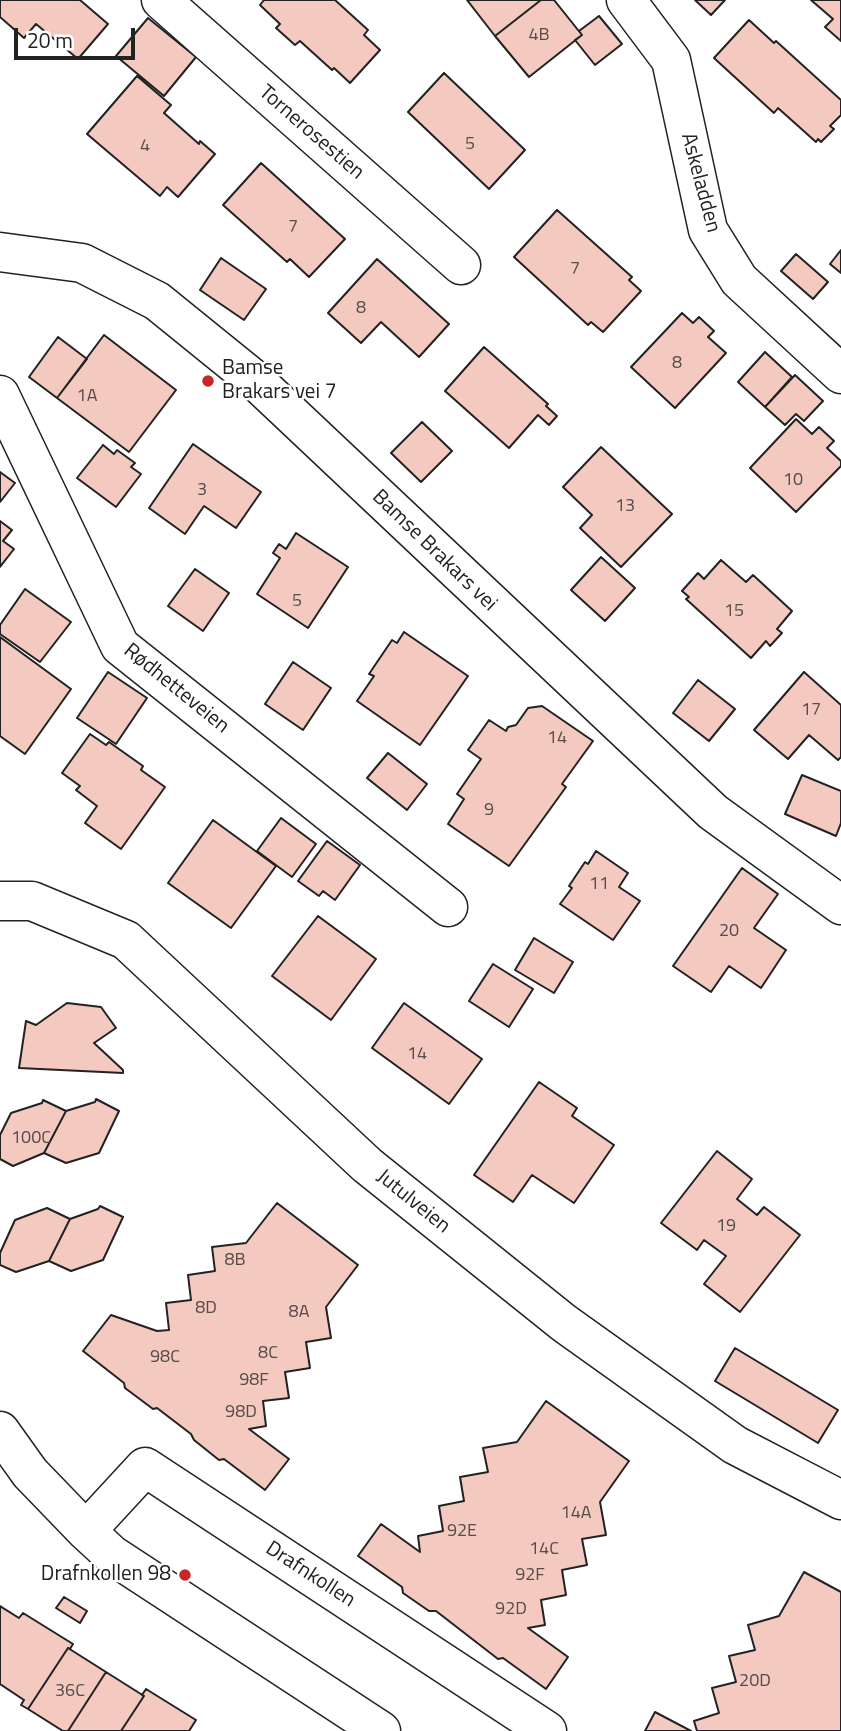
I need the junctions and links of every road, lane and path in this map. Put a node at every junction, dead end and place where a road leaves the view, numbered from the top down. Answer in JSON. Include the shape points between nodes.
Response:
{"nodes":[{"id":1,"x":161,"y":0,"type":"edge"},
{"id":2,"x":626,"y":0,"type":"edge"},
{"id":3,"x":0,"y":252,"type":"edge"},
{"id":4,"x":461,"y":265,"type":"dead end"},
{"id":5,"x":841,"y":374,"type":"edge"},
{"id":6,"x":0,"y":396,"type":"edge"},
{"id":7,"x":0,"y":901,"type":"edge"},
{"id":8,"x":841,"y":905,"type":"edge"},
{"id":9,"x":448,"y":907,"type":"dead end"},
{"id":10,"x":0,"y":1431,"type":"edge"},
{"id":11,"x":841,"y":1500,"type":"edge"},
{"id":12,"x":86,"y":1531,"type":"junction"},
{"id":13,"x":381,"y":1731,"type":"edge"},
{"id":14,"x":547,"y":1731,"type":"edge"}],
"edges":[{"from":1,"to":4,"type":"street","name":"Tornerosestien"},
{"from":2,"to":5,"type":"street","name":"Askeladden","via":[[671,60],[708,230],[739,281]]},
{"from":3,"to":8,"type":"street","name":"Bamse Brakars vei","via":[[82,263],[156,301],[257,383],[713,812]]},
{"from":6,"to":9,"type":"street","name":"Rødhetteveien","via":[[120,646]]},
{"from":7,"to":11,"type":"street","name":"Jutulveien","via":[[32,901],[126,940],[367,1165],[554,1315],[735,1445]]},
{"from":10,"to":12,"type":"street","via":[[30,1473]]},
{"from":12,"to":13,"type":"street","via":[[112,1555]]},
{"from":12,"to":14,"type":"street","name":"Drafnkollen","via":[[145,1467]]}]}
